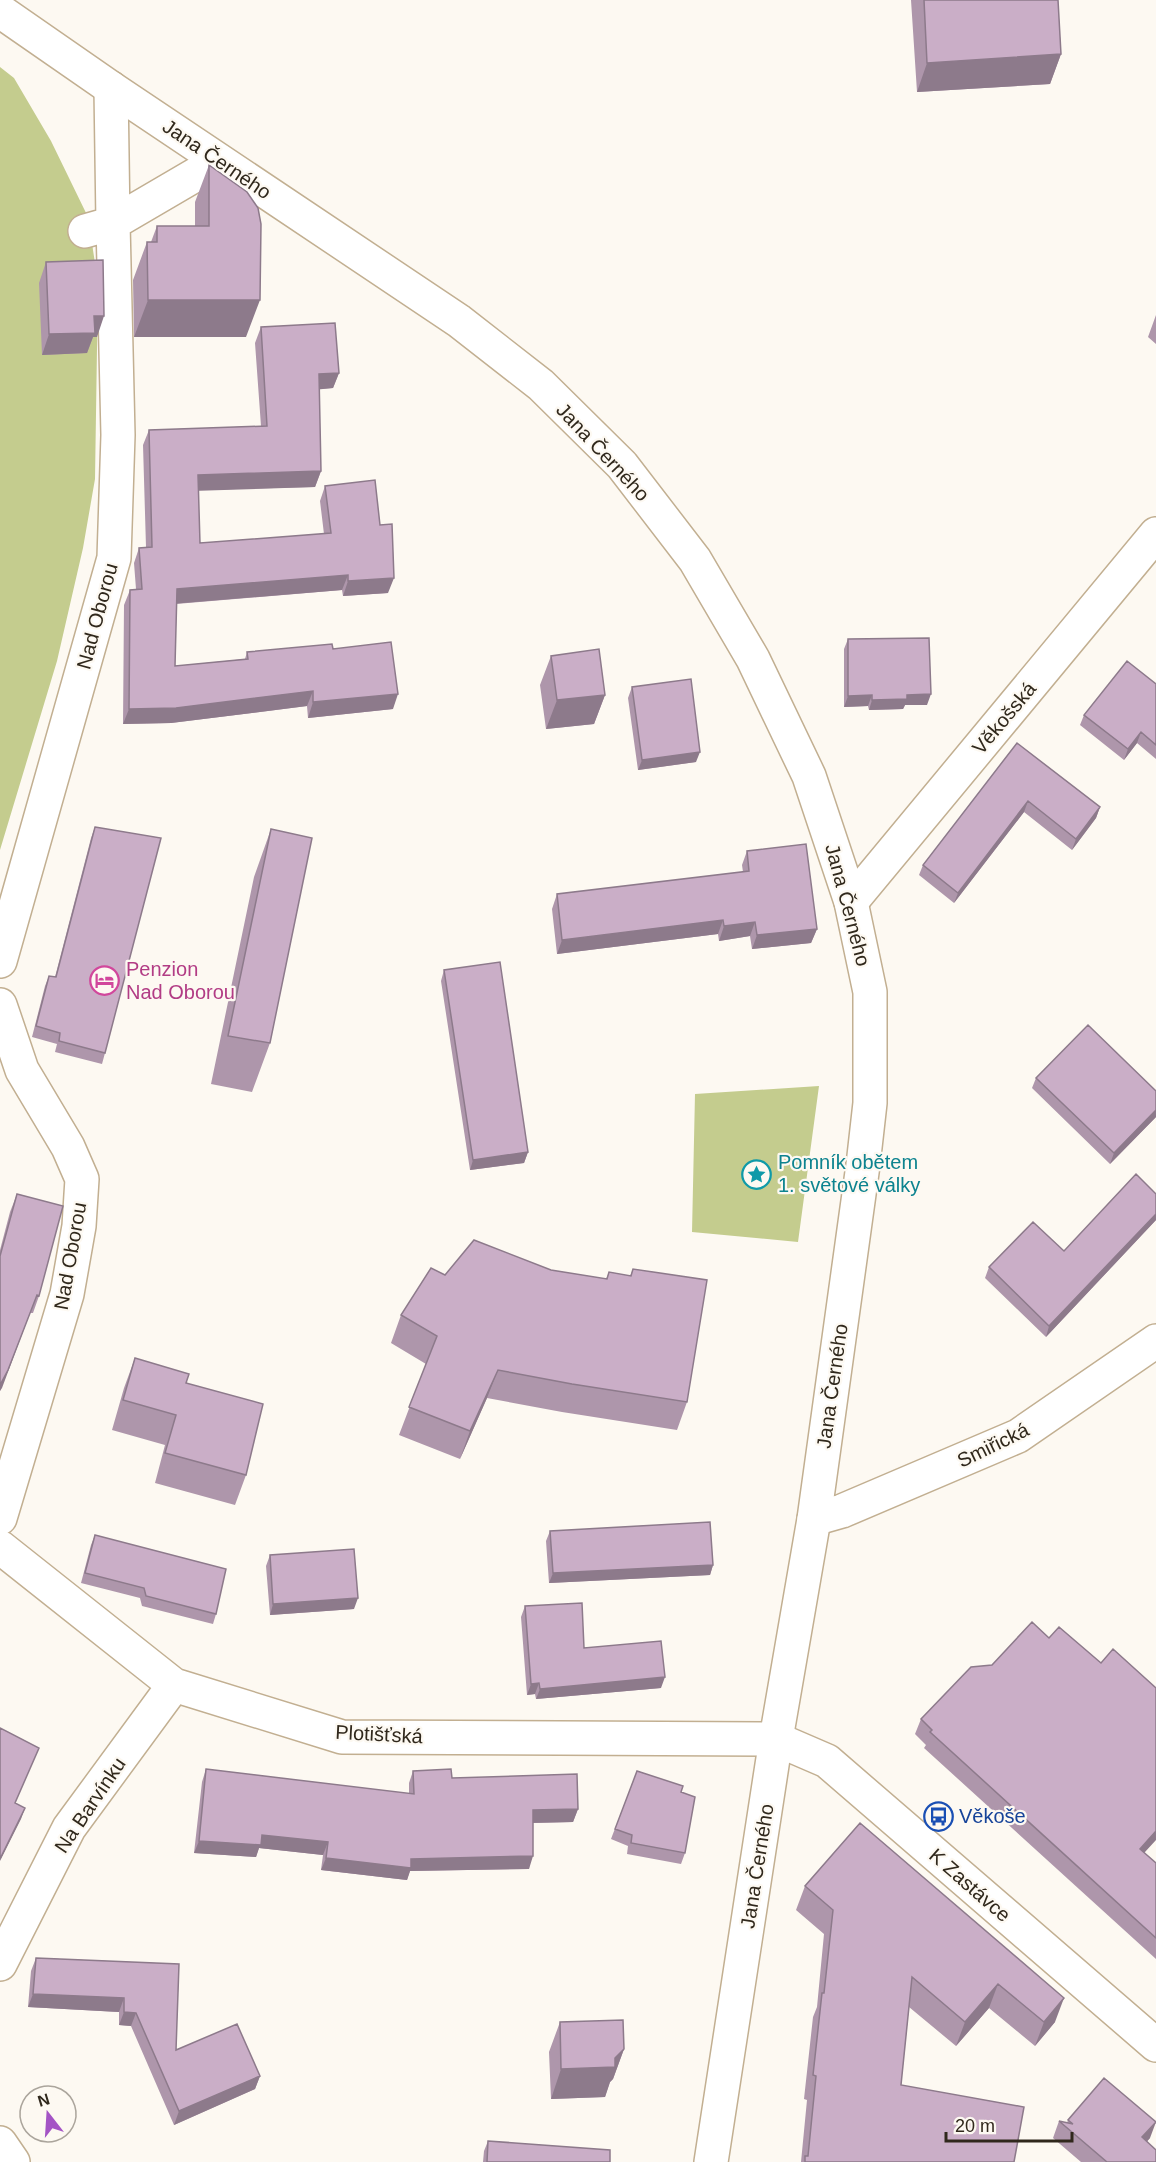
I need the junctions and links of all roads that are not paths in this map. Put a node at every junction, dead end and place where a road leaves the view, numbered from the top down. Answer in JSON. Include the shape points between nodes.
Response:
{"nodes":[{"id":1,"x":0,"y":10,"type":"edge"},
{"id":2,"x":111,"y":88,"type":"junction"},
{"id":3,"x":219,"y":161,"type":"junction"},
{"id":4,"x":100,"y":227,"type":"junction"},
{"id":5,"x":1156,"y":534,"type":"edge"},
{"id":6,"x":851,"y":902,"type":"junction"},
{"id":7,"x":0,"y":961,"type":"edge"},
{"id":8,"x":0,"y":1005,"type":"edge"},
{"id":9,"x":1156,"y":1341,"type":"edge"},
{"id":10,"x":0,"y":1518,"type":"edge"},
{"id":11,"x":814,"y":1519,"type":"junction"},
{"id":12,"x":0,"y":1547,"type":"edge"},
{"id":13,"x":174,"y":1685,"type":"junction"},
{"id":14,"x":776,"y":1739,"type":"junction"},
{"id":15,"x":0,"y":1964,"type":"edge"},
{"id":16,"x":1156,"y":2045,"type":"edge"},
{"id":17,"x":0,"y":2143,"type":"edge"},
{"id":18,"x":13,"y":2162,"type":"edge"},
{"id":19,"x":711,"y":2162,"type":"edge"}],
"edges":[{"from":1,"to":2,"type":"street","name":"Jana Černého"},
{"from":2,"to":3,"type":"street","name":"Jana Černého"},
{"from":2,"to":4,"type":"street","name":"Nad Oborou"},
{"from":3,"to":4,"type":"street"},
{"from":3,"to":6,"type":"street","name":"Jana Černého","via":[[459,321],[541,385],[622,465],[695,560],[753,659],[809,776]]},
{"from":4,"to":7,"type":"street","name":"Nad Oborou","via":[[118,435],[114,558]]},
{"from":5,"to":6,"type":"street","name":"Věkošská"},
{"from":6,"to":11,"type":"street","name":"Jana Černého","via":[[870,992],[870,1103]]},
{"from":8,"to":10,"type":"street","name":"Nad Oborou","via":[[22,1070],[68,1147],[82,1179],[68,1294]]},
{"from":9,"to":11,"type":"street","name":"Smiřická","via":[[1018,1436],[842,1511]]},
{"from":11,"to":14,"type":"street","name":"Jana Černého"},
{"from":12,"to":13,"type":"street","name":"Plotišťská"},
{"from":13,"to":14,"type":"street","name":"Plotišťská","via":[[342,1737]]},
{"from":13,"to":15,"type":"street","name":"Na Barvínku","via":[[69,1828]]},
{"from":14,"to":16,"type":"street","name":"K Zastávce","via":[[827,1761]]},
{"from":14,"to":19,"type":"street","name":"Jana Černého"},
{"from":17,"to":18,"type":"street"}]}
